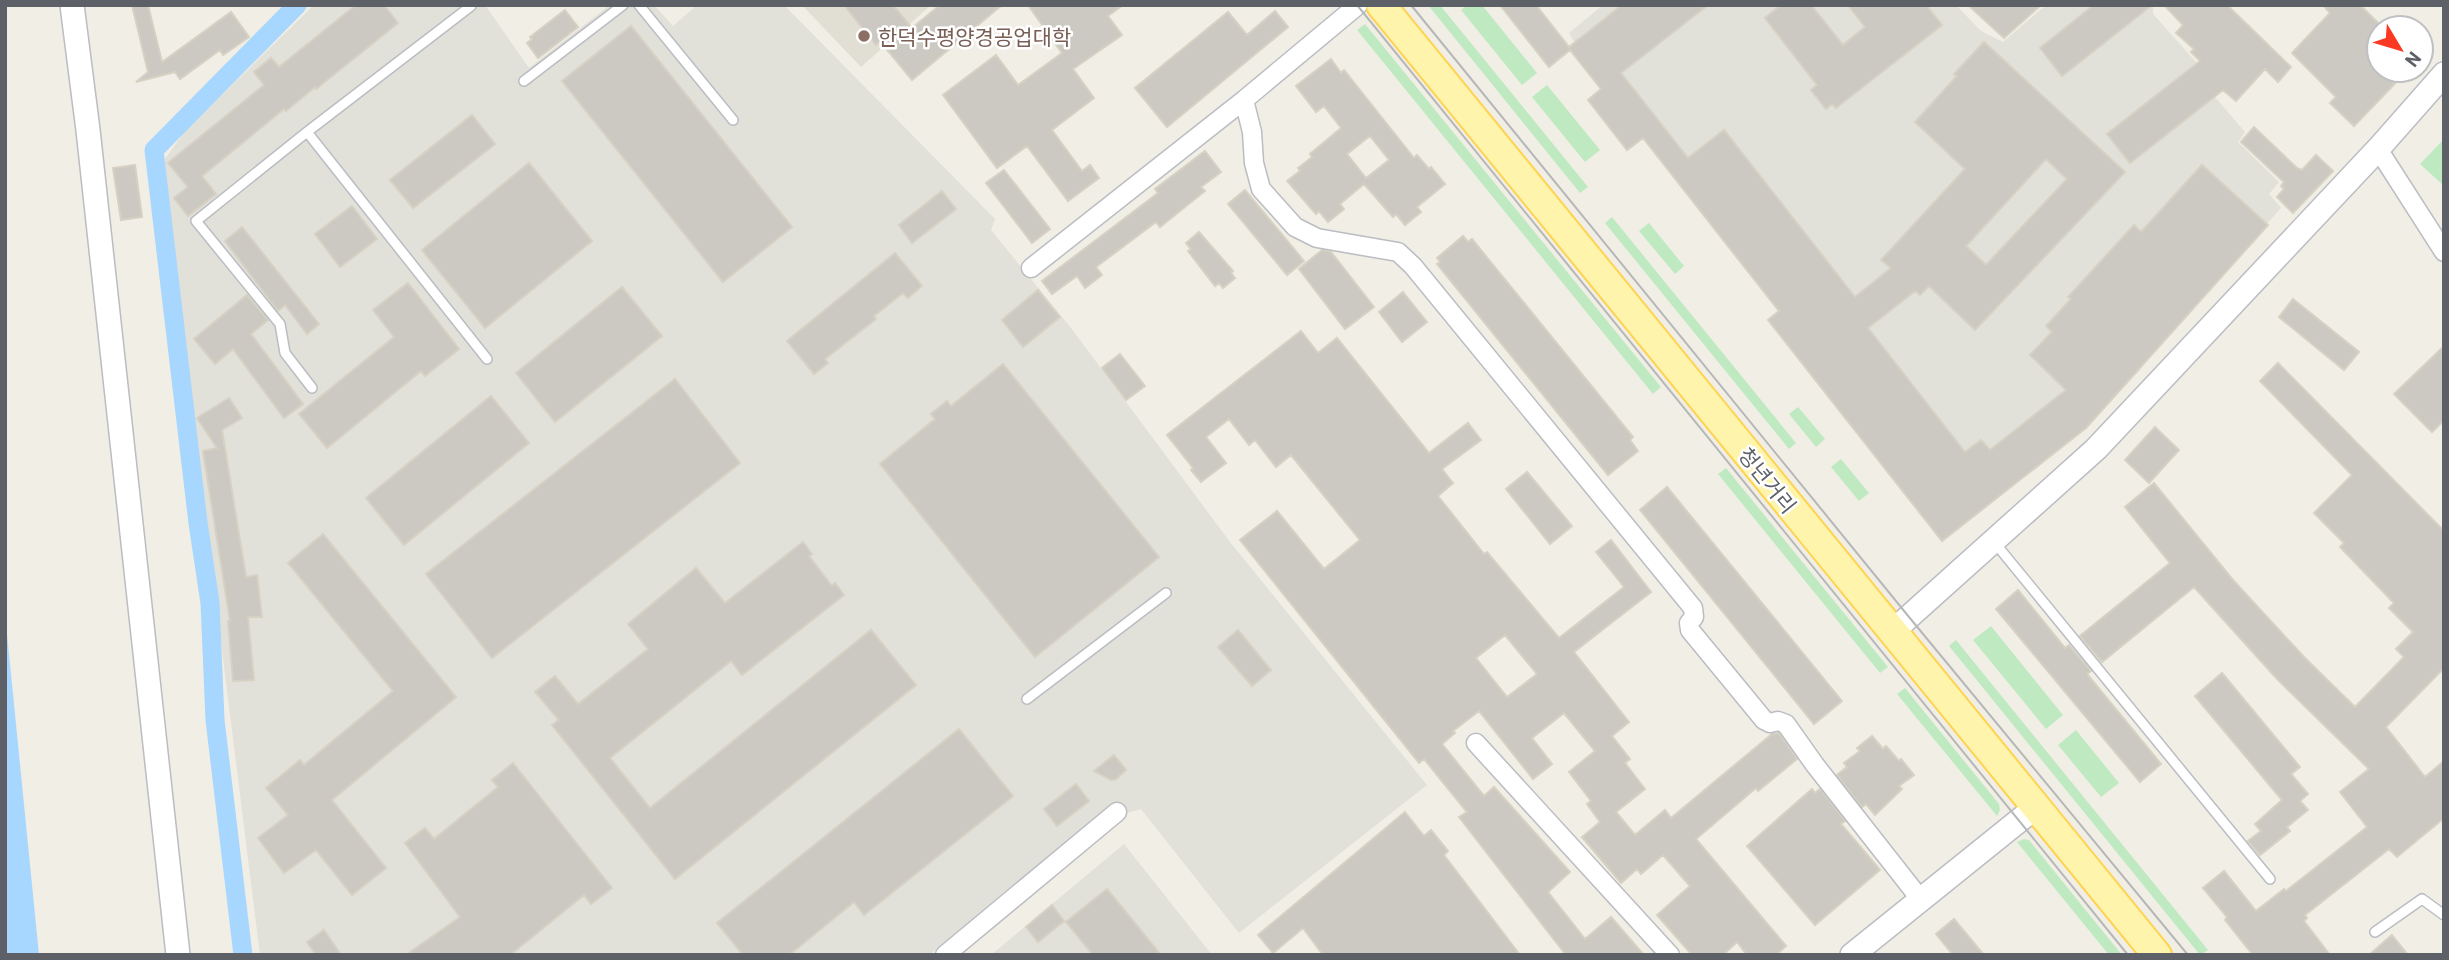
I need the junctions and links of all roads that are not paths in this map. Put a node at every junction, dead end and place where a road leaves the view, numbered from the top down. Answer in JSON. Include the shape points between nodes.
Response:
{"nodes":[{"id":1,"x":72,"y":5,"type":"edge"},
{"id":2,"x":623,"y":5,"type":"edge"},
{"id":3,"x":639,"y":5,"type":"edge"},
{"id":4,"x":1358,"y":5,"type":"edge"},
{"id":5,"x":1381,"y":5,"type":"edge"},
{"id":6,"x":471,"y":6,"type":"edge"},
{"id":7,"x":2444,"y":74,"type":"edge"},
{"id":8,"x":524,"y":81,"type":"dead end"},
{"id":9,"x":1244,"y":100,"type":"junction"},
{"id":10,"x":733,"y":120,"type":"dead end"},
{"id":11,"x":307,"y":132,"type":"junction"},
{"id":12,"x":2378,"y":149,"type":"junction"},
{"id":13,"x":2444,"y":252,"type":"edge"},
{"id":14,"x":1031,"y":268,"type":"dead end"},
{"id":15,"x":487,"y":359,"type":"dead end"},
{"id":16,"x":312,"y":388,"type":"dead end"},
{"id":17,"x":1994,"y":541,"type":"junction"},
{"id":18,"x":1166,"y":593,"type":"dead end"},
{"id":19,"x":1892,"y":632,"type":"junction"},
{"id":20,"x":1027,"y":699,"type":"dead end"},
{"id":21,"x":1476,"y":743,"type":"dead end"},
{"id":22,"x":2036,"y":807,"type":"junction"},
{"id":23,"x":1117,"y":812,"type":"dead end"},
{"id":24,"x":2270,"y":879,"type":"dead end"},
{"id":25,"x":1921,"y":900,"type":"junction"},
{"id":26,"x":2444,"y":915,"type":"edge"},
{"id":27,"x":2375,"y":932,"type":"dead end"},
{"id":28,"x":178,"y":955,"type":"edge"},
{"id":29,"x":945,"y":955,"type":"edge"},
{"id":30,"x":1670,"y":955,"type":"edge"},
{"id":31,"x":1853,"y":955,"type":"edge"},
{"id":32,"x":2157,"y":955,"type":"edge"}],
"edges":[{"from":1,"to":28,"type":"street"},
{"from":2,"to":8,"type":"lane"},
{"from":3,"to":10,"type":"lane"},
{"from":4,"to":9,"type":"street"},
{"from":5,"to":19,"type":"main road","name":"청년거리"},
{"from":6,"to":11,"type":"lane"},
{"from":7,"to":12,"type":"street"},
{"from":9,"to":14,"type":"street"},
{"from":9,"to":25,"type":"street","via":[[1261,189],[1295,228],[1317,238],[1398,252],[1413,267],[1693,608],[1690,630],[1764,720],[1786,724]]},
{"from":11,"to":15,"type":"lane"},
{"from":11,"to":16,"type":"lane","via":[[196,221],[280,324],[285,353]]},
{"from":12,"to":13,"type":"street"},
{"from":12,"to":17,"type":"street","via":[[2096,449]]},
{"from":17,"to":19,"type":"street"},
{"from":17,"to":24,"type":"lane"},
{"from":18,"to":20,"type":"lane"},
{"from":19,"to":22,"type":"main road","name":"청년거리"},
{"from":21,"to":30,"type":"street"},
{"from":22,"to":25,"type":"street"},
{"from":22,"to":32,"type":"main road","name":"청년거리"},
{"from":23,"to":29,"type":"street"},
{"from":25,"to":31,"type":"street"},
{"from":26,"to":27,"type":"lane","via":[[2422,899]]}]}
